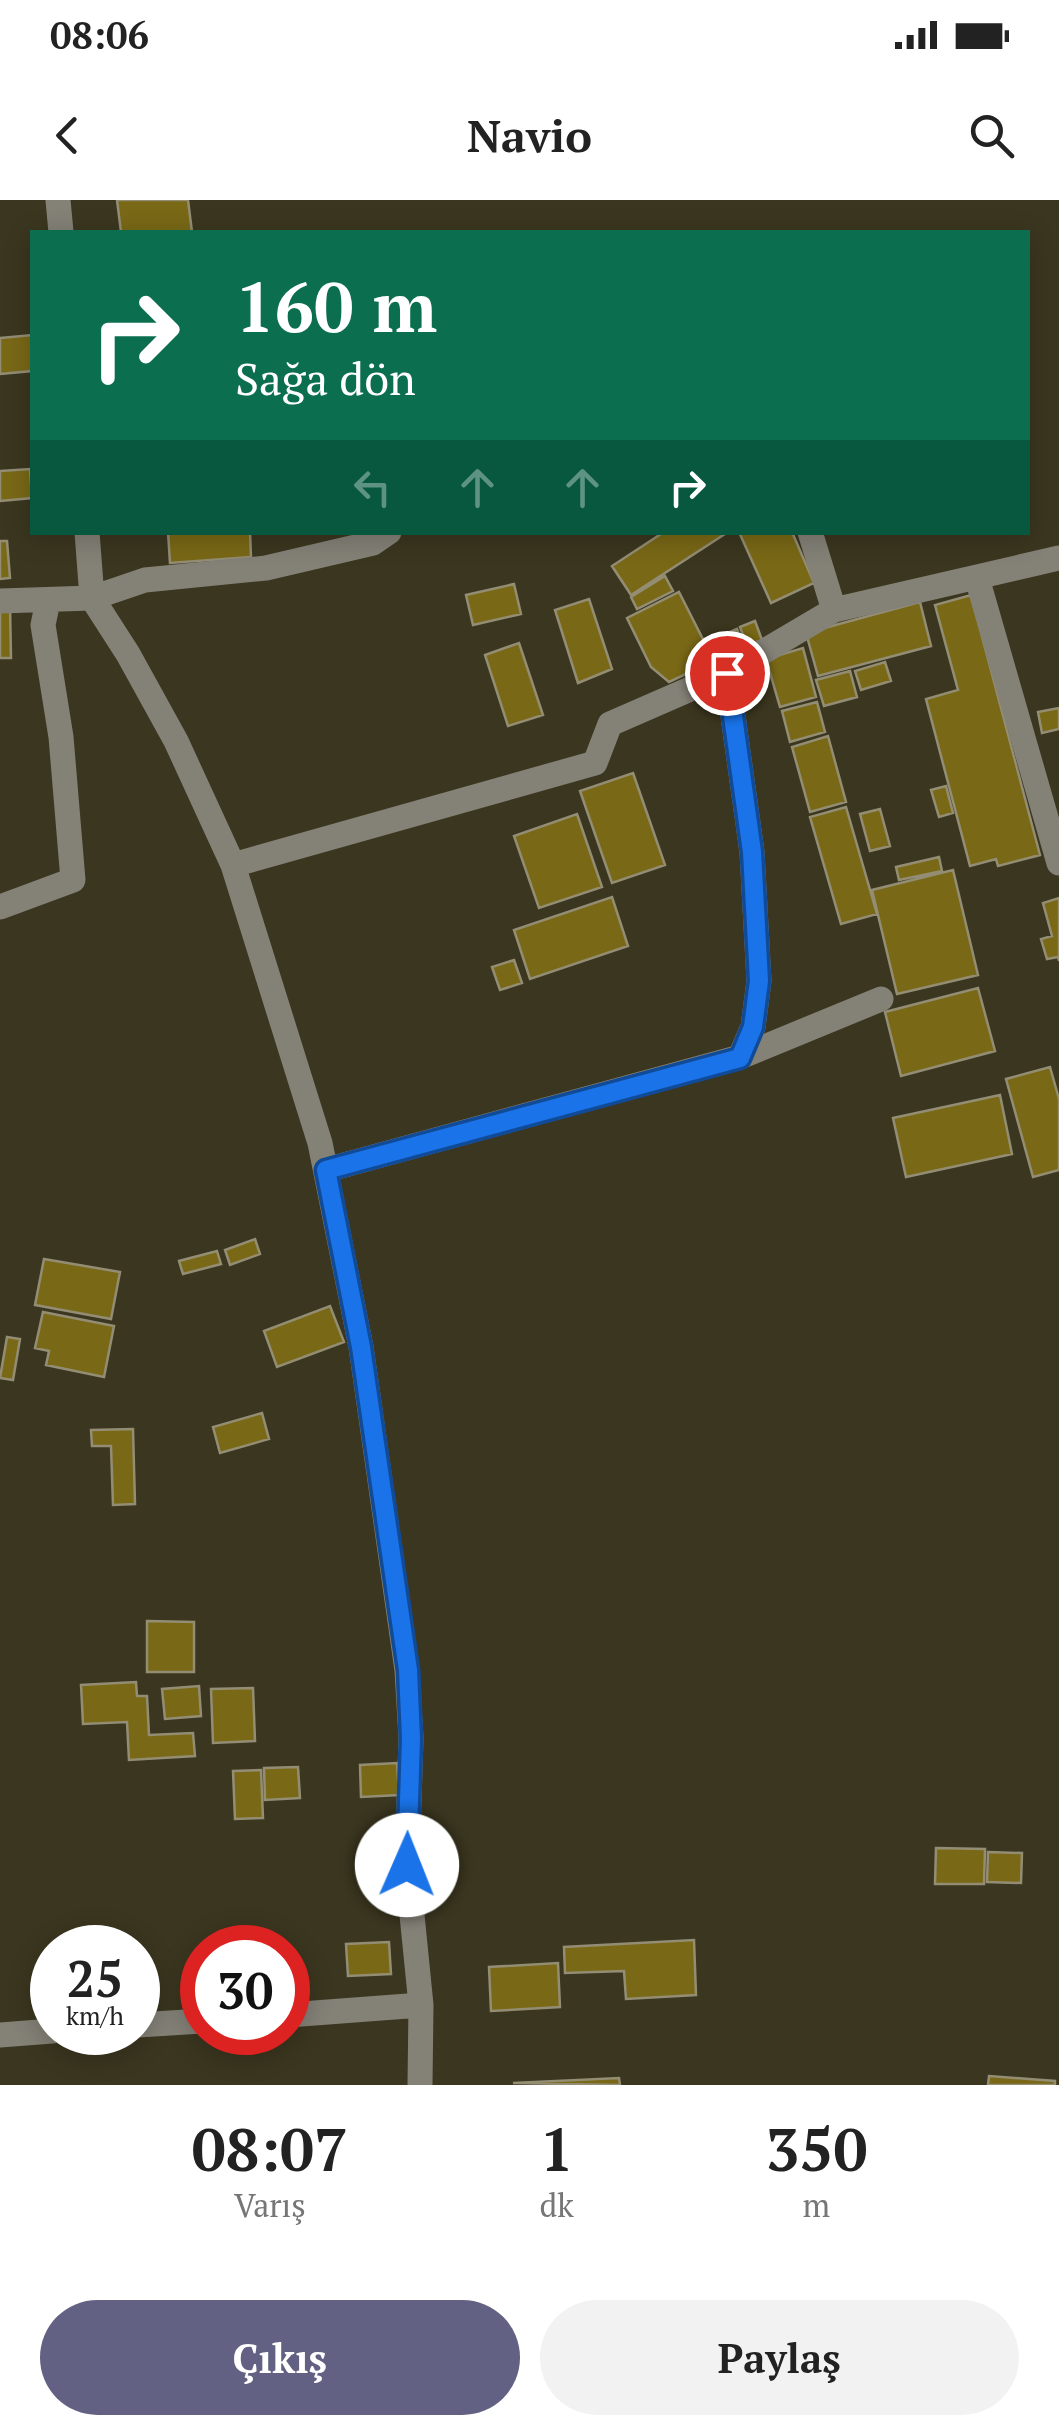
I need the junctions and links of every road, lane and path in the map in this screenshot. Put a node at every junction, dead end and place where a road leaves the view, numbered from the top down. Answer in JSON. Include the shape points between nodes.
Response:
{"nodes":[{"id":1,"x":58,"y":200,"type":"edge"},
{"id":2,"x":61,"y":230,"type":"edge"},
{"id":3,"x":86,"y":535,"type":"edge"},
{"id":4,"x":385,"y":535,"type":"edge"},
{"id":5,"x":811,"y":535,"type":"edge"},
{"id":6,"x":1059,"y":558,"type":"edge"},
{"id":7,"x":978,"y":578,"type":"junction"},
{"id":8,"x":92,"y":598,"type":"junction"},
{"id":9,"x":0,"y":601,"type":"edge"},
{"id":10,"x":48,"y":601,"type":"junction"},
{"id":11,"x":834,"y":610,"type":"junction"},
{"id":12,"x":727,"y":673,"type":"junction"},
{"id":13,"x":1059,"y":863,"type":"edge"},
{"id":14,"x":233,"y":866,"type":"junction"},
{"id":15,"x":0,"y":907,"type":"edge"},
{"id":16,"x":882,"y":999,"type":"dead end"},
{"id":17,"x":740,"y":1058,"type":"junction"},
{"id":18,"x":326,"y":1170,"type":"junction"},
{"id":19,"x":421,"y":2005,"type":"junction"},
{"id":20,"x":310,"y":2013,"type":"edge"},
{"id":21,"x":30,"y":2032,"type":"edge"},
{"id":22,"x":0,"y":2034,"type":"edge"},
{"id":23,"x":420,"y":2085,"type":"edge"}],
"edges":[{"from":1,"to":2,"type":"street"},
{"from":3,"to":8,"type":"street"},
{"from":4,"to":8,"type":"street","via":[[314,558],[145,580]]},
{"from":5,"to":11,"type":"street"},
{"from":6,"to":7,"type":"street"},
{"from":7,"to":11,"type":"street"},
{"from":7,"to":13,"type":"street"},
{"from":8,"to":10,"type":"street"},
{"from":8,"to":14,"type":"street","via":[[176,742]]},
{"from":9,"to":10,"type":"street"},
{"from":10,"to":15,"type":"street","via":[[43,626],[74,880]]},
{"from":11,"to":12,"type":"street"},
{"from":12,"to":14,"type":"street","via":[[610,724],[595,764]]},
{"from":12,"to":17,"type":"street","via":[[752,852],[759,981],[753,1027]]},
{"from":14,"to":18,"type":"street"},
{"from":16,"to":17,"type":"street"},
{"from":17,"to":18,"type":"street"},
{"from":18,"to":19,"type":"street","via":[[361,1347],[408,1670],[407,1865]]},
{"from":19,"to":20,"type":"street"},
{"from":19,"to":23,"type":"street"},
{"from":21,"to":22,"type":"street"}]}
